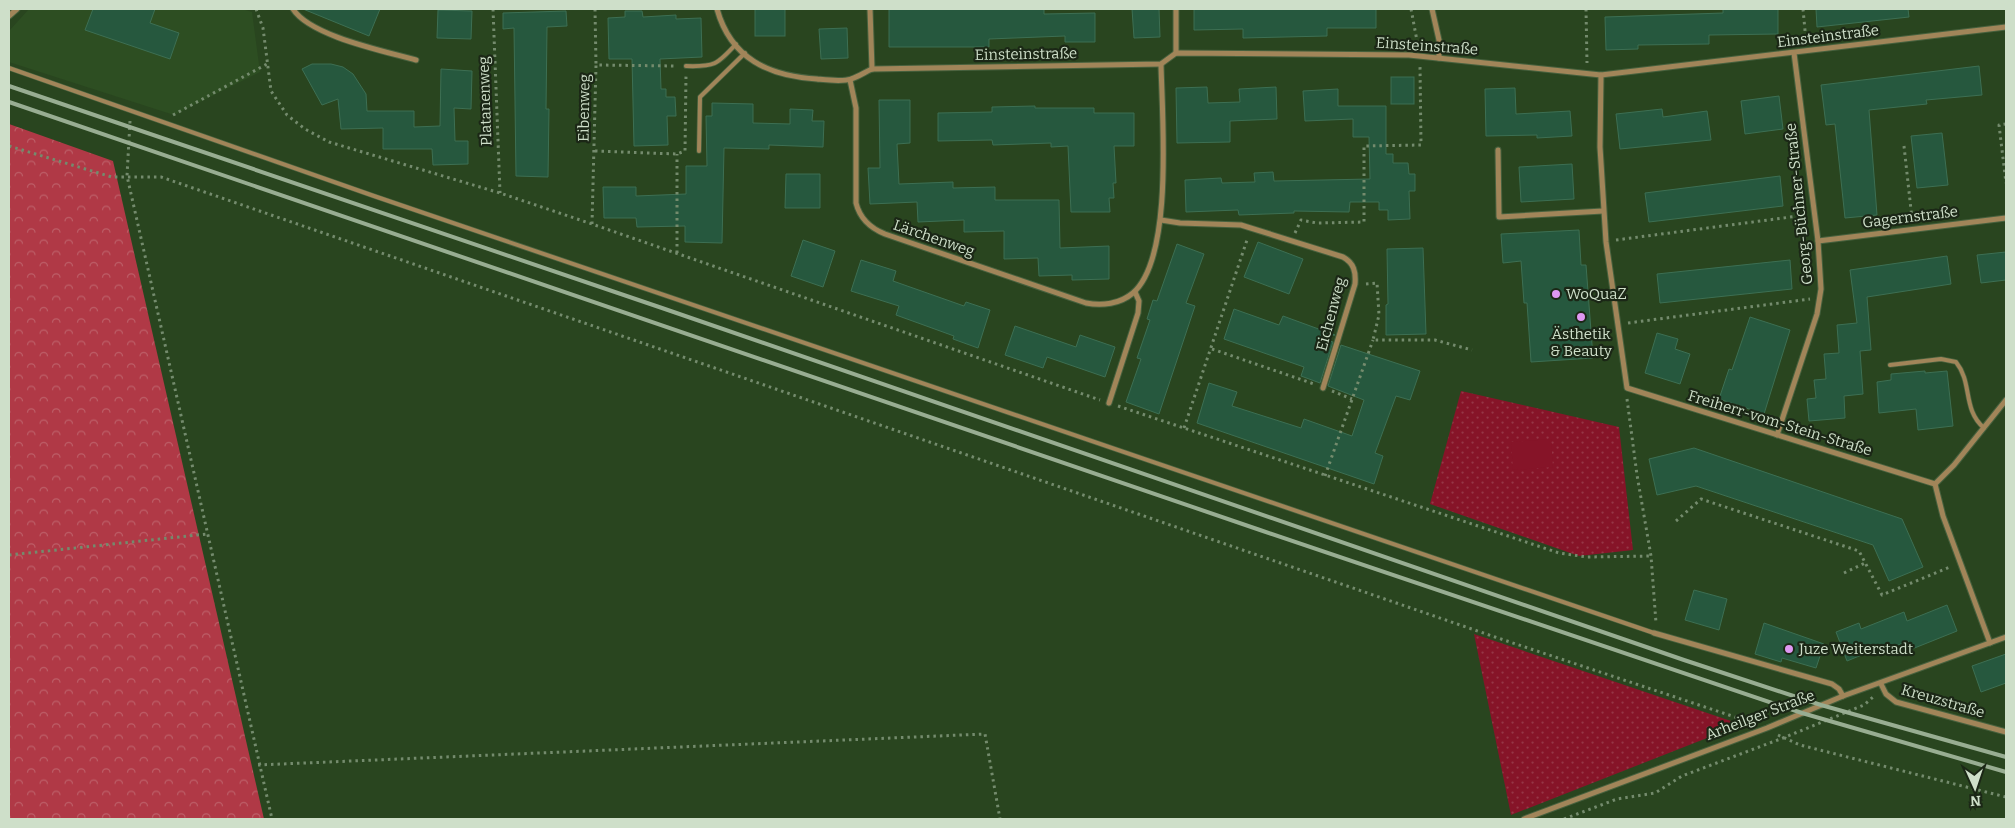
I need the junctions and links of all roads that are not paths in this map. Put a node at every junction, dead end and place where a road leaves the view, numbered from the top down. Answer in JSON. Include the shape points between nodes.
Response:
{"nodes":[{"id":1,"x":17,"y":9,"type":"edge"},
{"id":2,"x":293,"y":9,"type":"edge"},
{"id":3,"x":718,"y":9,"type":"edge"},
{"id":4,"x":870,"y":9,"type":"edge"},
{"id":5,"x":1176,"y":9,"type":"edge"},
{"id":6,"x":1432,"y":9,"type":"edge"},
{"id":7,"x":9,"y":16,"type":"edge"},
{"id":8,"x":2006,"y":27,"type":"edge"},
{"id":9,"x":736,"y":44,"type":"junction"},
{"id":10,"x":1176,"y":53,"type":"junction"},
{"id":11,"x":1794,"y":53,"type":"junction"},
{"id":12,"x":745,"y":54,"type":"junction"},
{"id":13,"x":1439,"y":58,"type":"junction"},
{"id":14,"x":416,"y":60,"type":"dead end"},
{"id":15,"x":1161,"y":64,"type":"junction"},
{"id":16,"x":686,"y":66,"type":"road end"},
{"id":17,"x":9,"y":68,"type":"edge"},
{"id":18,"x":872,"y":69,"type":"junction"},
{"id":19,"x":1601,"y":75,"type":"junction"},
{"id":20,"x":850,"y":80,"type":"junction"},
{"id":21,"x":1498,"y":150,"type":"dead end"},
{"id":22,"x":699,"y":151,"type":"dead end"},
{"id":23,"x":1603,"y":211,"type":"junction"},
{"id":24,"x":2006,"y":218,"type":"edge"},
{"id":25,"x":1161,"y":220,"type":"junction"},
{"id":26,"x":1818,"y":241,"type":"junction"},
{"id":27,"x":1135,"y":292,"type":"junction"},
{"id":28,"x":1890,"y":365,"type":"dead end"},
{"id":29,"x":1323,"y":388,"type":"road end"},
{"id":30,"x":2006,"y":400,"type":"edge"},
{"id":31,"x":1109,"y":403,"type":"road end"},
{"id":32,"x":1984,"y":428,"type":"junction"},
{"id":33,"x":1777,"y":436,"type":"junction"},
{"id":34,"x":1935,"y":484,"type":"junction"},
{"id":35,"x":1654,"y":633,"type":"joint"},
{"id":36,"x":2006,"y":637,"type":"edge"},
{"id":37,"x":1990,"y":643,"type":"junction"},
{"id":38,"x":1881,"y":684,"type":"junction"},
{"id":39,"x":1843,"y":696,"type":"junction"},
{"id":40,"x":2006,"y":732,"type":"edge"},
{"id":41,"x":1524,"y":819,"type":"edge"}],
"edges":[{"from":1,"to":7,"type":"street"},
{"from":2,"to":14,"type":"street","via":[[303,20],[323,30]]},
{"from":3,"to":9,"type":"street","via":[[723,26]]},
{"from":4,"to":18,"type":"street"},
{"from":5,"to":10,"type":"street"},
{"from":6,"to":13,"type":"street","via":[[1439,40]]},
{"from":8,"to":11,"type":"street","name":"Einsteinstraße"},
{"from":9,"to":12,"type":"street"},
{"from":9,"to":16,"type":"lane","via":[[712,66]]},
{"from":10,"to":13,"type":"street","name":"Einsteinstraße"},
{"from":10,"to":15,"type":"street"},
{"from":11,"to":19,"type":"street","name":"Einsteinstraße"},
{"from":11,"to":26,"type":"street","name":"Georg-Büchner-Straße"},
{"from":12,"to":20,"type":"street","via":[[774,73]]},
{"from":12,"to":22,"type":"lane","via":[[700,97]]},
{"from":13,"to":19,"type":"street","name":"Einsteinstraße"},
{"from":15,"to":18,"type":"street","name":"Einsteinstraße"},
{"from":15,"to":25,"type":"street"},
{"from":17,"to":35,"type":"lane"},
{"from":18,"to":20,"type":"street","name":"Einsteinstraße"},
{"from":19,"to":23,"type":"street"},
{"from":20,"to":27,"type":"street","name":"Lärchenweg","via":[[856,108],[856,204],[862,218],[874,230],[1086,303],[1112,303]]},
{"from":21,"to":23,"type":"street","via":[[1499,217]]},
{"from":23,"to":33,"type":"street","name":"Freiherr-vom-Stein-Straße","via":[[1627,388]]},
{"from":24,"to":26,"type":"street","name":"Gagernstraße"},
{"from":25,"to":27,"type":"street","via":[[1147,271]]},
{"from":25,"to":29,"type":"street","name":"Eichenweg","via":[[1252,227],[1348,260],[1354,269],[1355,284]]},
{"from":26,"to":33,"type":"street","name":"Georg-Büchner-Straße","via":[[1821,298]]},
{"from":27,"to":31,"type":"street","via":[[1139,301],[1138,313]]},
{"from":28,"to":32,"type":"lane","via":[[1941,359],[1956,362],[1963,373],[1972,414]]},
{"from":30,"to":32,"type":"street"},
{"from":32,"to":34,"type":"street"},
{"from":33,"to":34,"type":"street","name":"Freiherr-vom-Stein-Straße"},
{"from":34,"to":37,"type":"street"},
{"from":35,"to":39,"type":"street","via":[[1832,684]]},
{"from":36,"to":37,"type":"street","name":"Arheilger Straße"},
{"from":37,"to":38,"type":"street","name":"Arheilger Straße"},
{"from":38,"to":39,"type":"street","name":"Arheilger Straße"},
{"from":38,"to":40,"type":"street","name":"Kreuzstraße","via":[[1886,694],[1896,702]]},
{"from":39,"to":41,"type":"street","name":"Arheilger Straße","via":[[1767,728]]}]}
